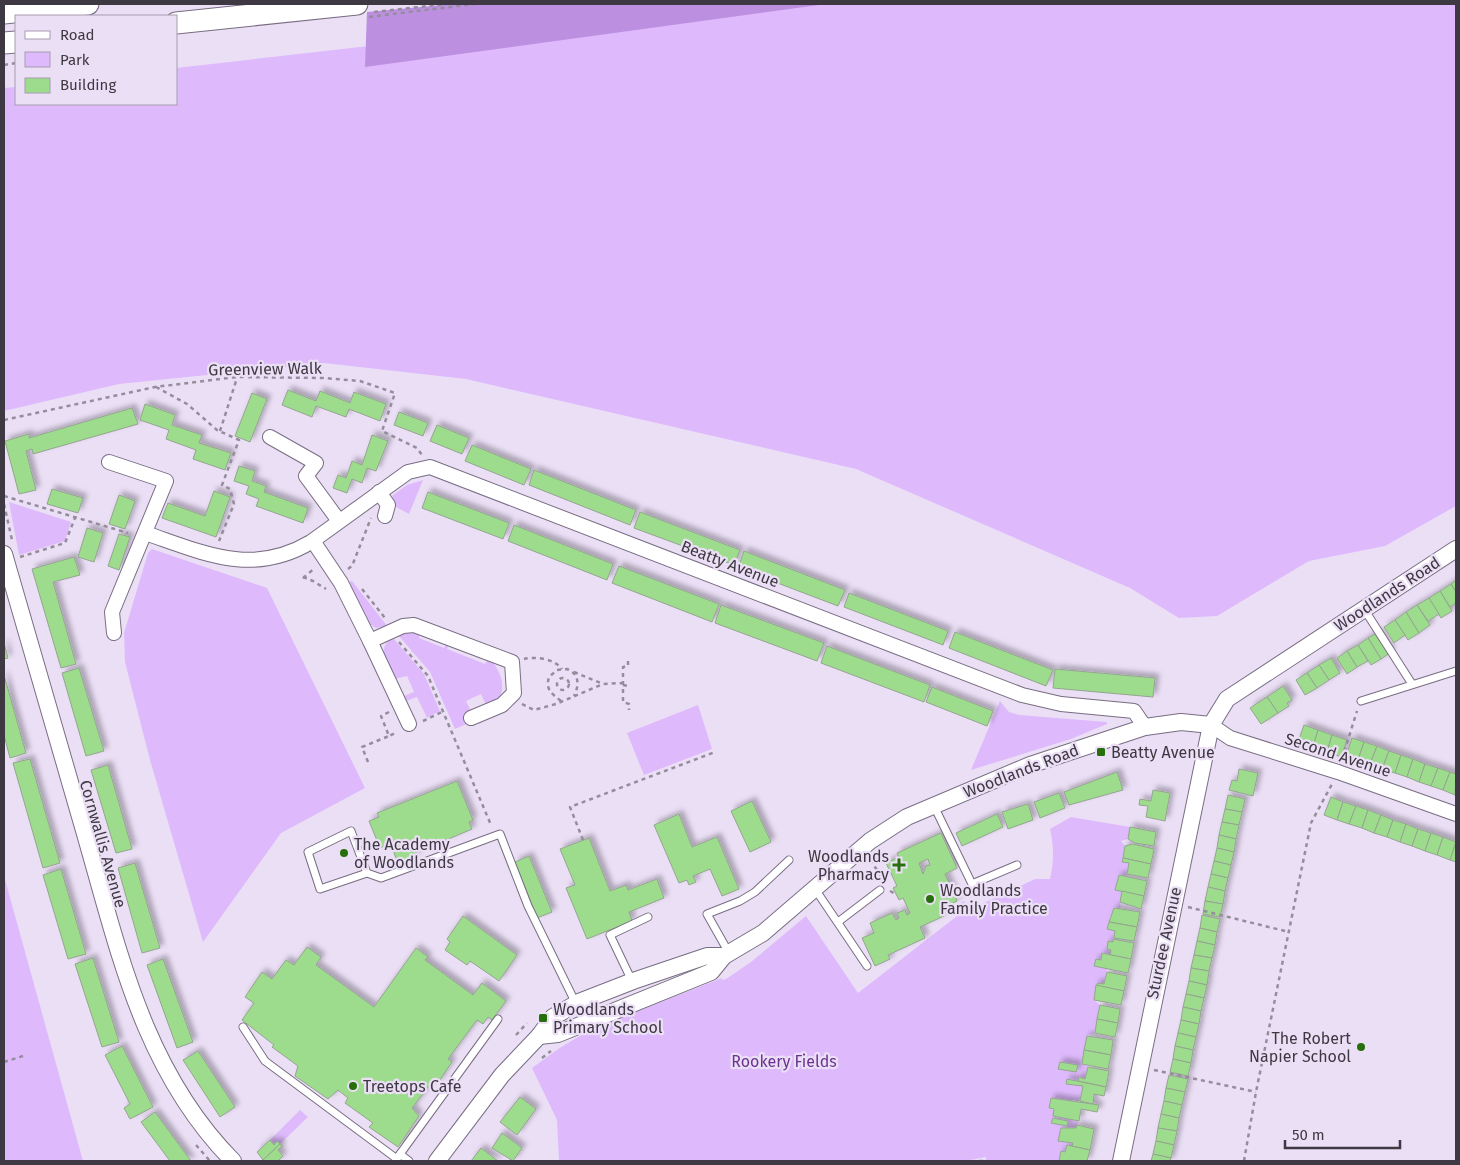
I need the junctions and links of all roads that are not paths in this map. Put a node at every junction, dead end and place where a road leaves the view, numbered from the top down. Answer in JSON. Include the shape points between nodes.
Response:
{"nodes":[{"id":1,"x":88,"y":4,"type":"edge"},
{"id":2,"x":357,"y":4,"type":"edge"},
{"id":3,"x":4,"y":13,"type":"edge"},
{"id":4,"x":178,"y":23,"type":"edge"},
{"id":5,"x":270,"y":437,"type":"dead end"},
{"id":6,"x":109,"y":462,"type":"dead end"},
{"id":7,"x":379,"y":492,"type":"junction"},
{"id":8,"x":385,"y":516,"type":"road end"},
{"id":9,"x":339,"y":521,"type":"junction"},
{"id":10,"x":145,"y":533,"type":"junction"},
{"id":11,"x":313,"y":540,"type":"junction"},
{"id":12,"x":1456,"y":549,"type":"edge"},
{"id":13,"x":11,"y":551,"type":"edge"},
{"id":14,"x":1364,"y":609,"type":"junction"},
{"id":15,"x":114,"y":633,"type":"dead end"},
{"id":16,"x":370,"y":642,"type":"junction"},
{"id":17,"x":1456,"y":671,"type":"edge"},
{"id":18,"x":1412,"y":684,"type":"junction"},
{"id":19,"x":1360,"y":701,"type":"road end"},
{"id":20,"x":471,"y":718,"type":"dead end"},
{"id":21,"x":414,"y":723,"type":"road end"},
{"id":22,"x":1211,"y":725,"type":"junction"},
{"id":23,"x":1145,"y":727,"type":"junction"},
{"id":24,"x":934,"y":806,"type":"junction"},
{"id":25,"x":1456,"y":814,"type":"edge"},
{"id":26,"x":789,"y":860,"type":"dead end"},
{"id":27,"x":1016,"y":865,"type":"dead end"},
{"id":28,"x":367,"y":873,"type":"junction"},
{"id":29,"x":815,"y":889,"type":"junction"},
{"id":30,"x":880,"y":890,"type":"dead end"},
{"id":31,"x":648,"y":917,"type":"dead end"},
{"id":32,"x":838,"y":922,"type":"junction"},
{"id":33,"x":726,"y":955,"type":"junction"},
{"id":34,"x":867,"y":966,"type":"dead end"},
{"id":35,"x":632,"y":981,"type":"junction"},
{"id":36,"x":575,"y":1004,"type":"junction"},
{"id":37,"x":498,"y":1019,"type":"dead end"},
{"id":38,"x":585,"y":1022,"type":"junction"},
{"id":39,"x":243,"y":1028,"type":"dead end"},
{"id":40,"x":539,"y":1036,"type":"junction"},
{"id":41,"x":400,"y":1154,"type":"junction"},
{"id":42,"x":232,"y":1161,"type":"edge"},
{"id":43,"x":409,"y":1161,"type":"edge"},
{"id":44,"x":437,"y":1161,"type":"edge"},
{"id":45,"x":1121,"y":1161,"type":"edge"}],
"edges":[{"from":1,"to":3,"type":"main road"},
{"from":2,"to":4,"type":"main road"},
{"from":5,"to":9,"type":"street","via":[[316,463],[306,476]]},
{"from":6,"to":10,"type":"street","via":[[166,481]]},
{"from":7,"to":8,"type":"street","via":[[388,505]]},
{"from":7,"to":9,"type":"street"},
{"from":7,"to":23,"type":"street","name":"Beatty Avenue","via":[[408,472],[430,467],[1022,695],[1061,704],[1131,710]]},
{"from":9,"to":11,"type":"street"},
{"from":10,"to":11,"type":"street","via":[[212,556],[236,560],[268,559],[294,551]]},
{"from":10,"to":15,"type":"street","via":[[112,612]]},
{"from":11,"to":16,"type":"street","via":[[341,583]]},
{"from":12,"to":14,"type":"street","name":"Woodlands Road"},
{"from":13,"to":42,"type":"street","name":"Cornwallis Avenue","via":[[120,955],[144,1027],[174,1085],[197,1120]]},
{"from":14,"to":18,"type":"lane"},
{"from":14,"to":22,"type":"street","name":"Woodlands Road","via":[[1227,699]]},
{"from":16,"to":20,"type":"street","via":[[408,625],[512,662],[515,691],[502,705]]},
{"from":16,"to":21,"type":"street"},
{"from":17,"to":18,"type":"lane"},
{"from":18,"to":19,"type":"lane"},
{"from":22,"to":23,"type":"street","name":"Woodlands Road","via":[[1181,722]]},
{"from":22,"to":25,"type":"street","name":"Second Avenue","via":[[1230,738]]},
{"from":22,"to":45,"type":"street","name":"Sturdee Avenue"},
{"from":23,"to":24,"type":"street","name":"Woodlands Road","via":[[1030,765]]},
{"from":24,"to":27,"type":"lane","via":[[972,884]]},
{"from":24,"to":29,"type":"street","name":"Woodlands Road","via":[[907,817],[870,841]]},
{"from":26,"to":33,"type":"lane","via":[[755,892],[707,914]]},
{"from":28,"to":28,"type":"lane","via":[[351,831],[308,852],[320,889]]},
{"from":28,"to":36,"type":"lane","via":[[381,878],[500,834],[528,906]]},
{"from":29,"to":32,"type":"lane"},
{"from":29,"to":33,"type":"street","name":"Woodlands Road","via":[[763,934]]},
{"from":30,"to":32,"type":"lane"},
{"from":31,"to":35,"type":"lane","via":[[610,935]]},
{"from":32,"to":34,"type":"lane"},
{"from":33,"to":35,"type":"street","name":"Woodlands Road","via":[[707,956]]},
{"from":33,"to":38,"type":"street","name":"Woodlands Road","via":[[711,972]]},
{"from":35,"to":36,"type":"street","name":"Woodlands Road"},
{"from":36,"to":38,"type":"lane"},
{"from":36,"to":40,"type":"street","name":"Woodlands Road","via":[[550,1019]]},
{"from":37,"to":41,"type":"lane"},
{"from":38,"to":40,"type":"street","name":"Woodlands Road","via":[[558,1034]]},
{"from":39,"to":41,"type":"lane","via":[[266,1061],[397,1158]]},
{"from":40,"to":44,"type":"street","name":"Woodlands Road","via":[[502,1075]]},
{"from":41,"to":43,"type":"lane"}]}
